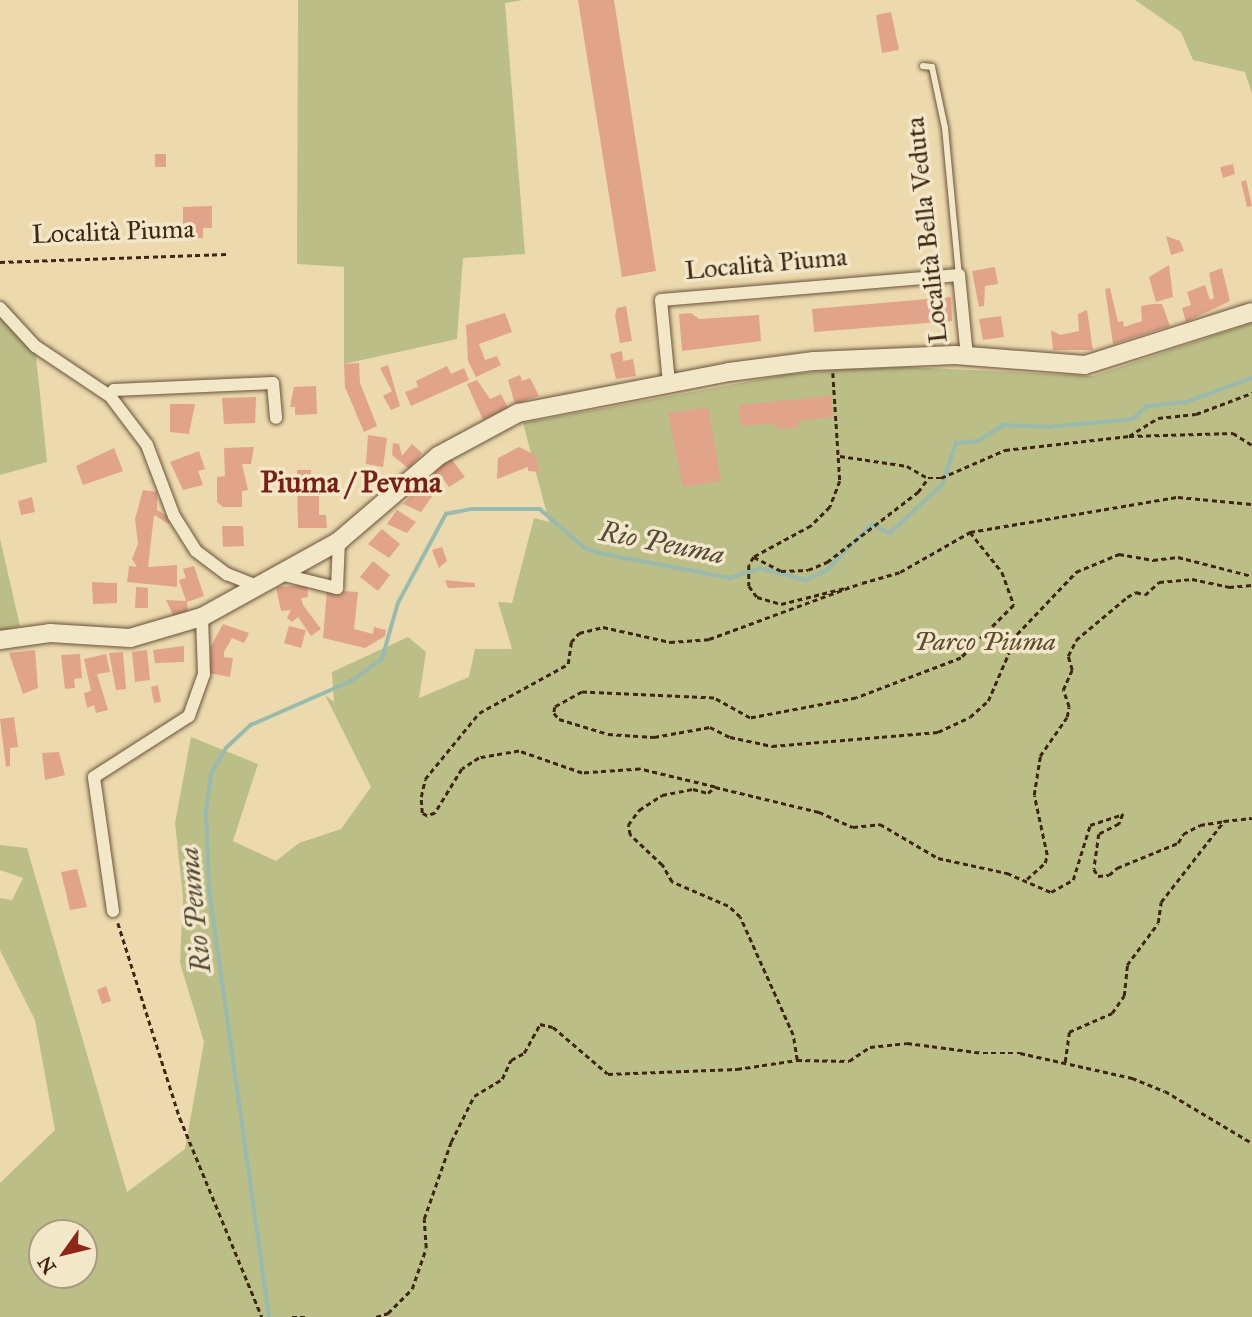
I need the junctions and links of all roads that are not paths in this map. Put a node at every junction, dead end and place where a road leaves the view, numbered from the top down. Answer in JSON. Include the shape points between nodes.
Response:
{"nodes":[{"id":1,"x":923,"y":65,"type":"dead end"},
{"id":2,"x":959,"y":275,"type":"junction"},
{"id":3,"x":0,"y":308,"type":"edge"},
{"id":4,"x":1252,"y":312,"type":"edge"},
{"id":5,"x":967,"y":356,"type":"junction"},
{"id":6,"x":669,"y":383,"type":"junction"},
{"id":7,"x":110,"y":396,"type":"junction"},
{"id":8,"x":276,"y":418,"type":"dead end"},
{"id":9,"x":339,"y":541,"type":"junction"},
{"id":10,"x":280,"y":574,"type":"junction"},
{"id":11,"x":256,"y":586,"type":"junction"},
{"id":12,"x":202,"y":617,"type":"junction"},
{"id":13,"x":0,"y":640,"type":"edge"},
{"id":14,"x":113,"y":911,"type":"road end"}],
"edges":[{"from":1,"to":2,"type":"lane","name":"Località Bella Veduta","via":[[932,67],[945,128]]},
{"from":2,"to":5,"type":"street","name":"Località Bella Veduta"},
{"from":2,"to":6,"type":"street","name":"Località Piuma","via":[[661,300]]},
{"from":3,"to":7,"type":"street","via":[[35,346]]},
{"from":4,"to":5,"type":"street","name":"Località Bella Veduta","via":[[1085,365]]},
{"from":5,"to":6,"type":"street","via":[[832,361]]},
{"from":6,"to":9,"type":"street","via":[[518,413],[464,439]]},
{"from":7,"to":8,"type":"street","via":[[114,390],[273,383]]},
{"from":7,"to":11,"type":"street","via":[[147,445],[174,516],[196,551],[228,574]]},
{"from":9,"to":10,"type":"street"},
{"from":9,"to":10,"type":"street","via":[[337,588]]},
{"from":10,"to":11,"type":"street"},
{"from":11,"to":12,"type":"street"},
{"from":12,"to":13,"type":"street","via":[[130,638],[50,634]]},
{"from":12,"to":14,"type":"street","via":[[204,674],[189,716],[94,777]]}]}
